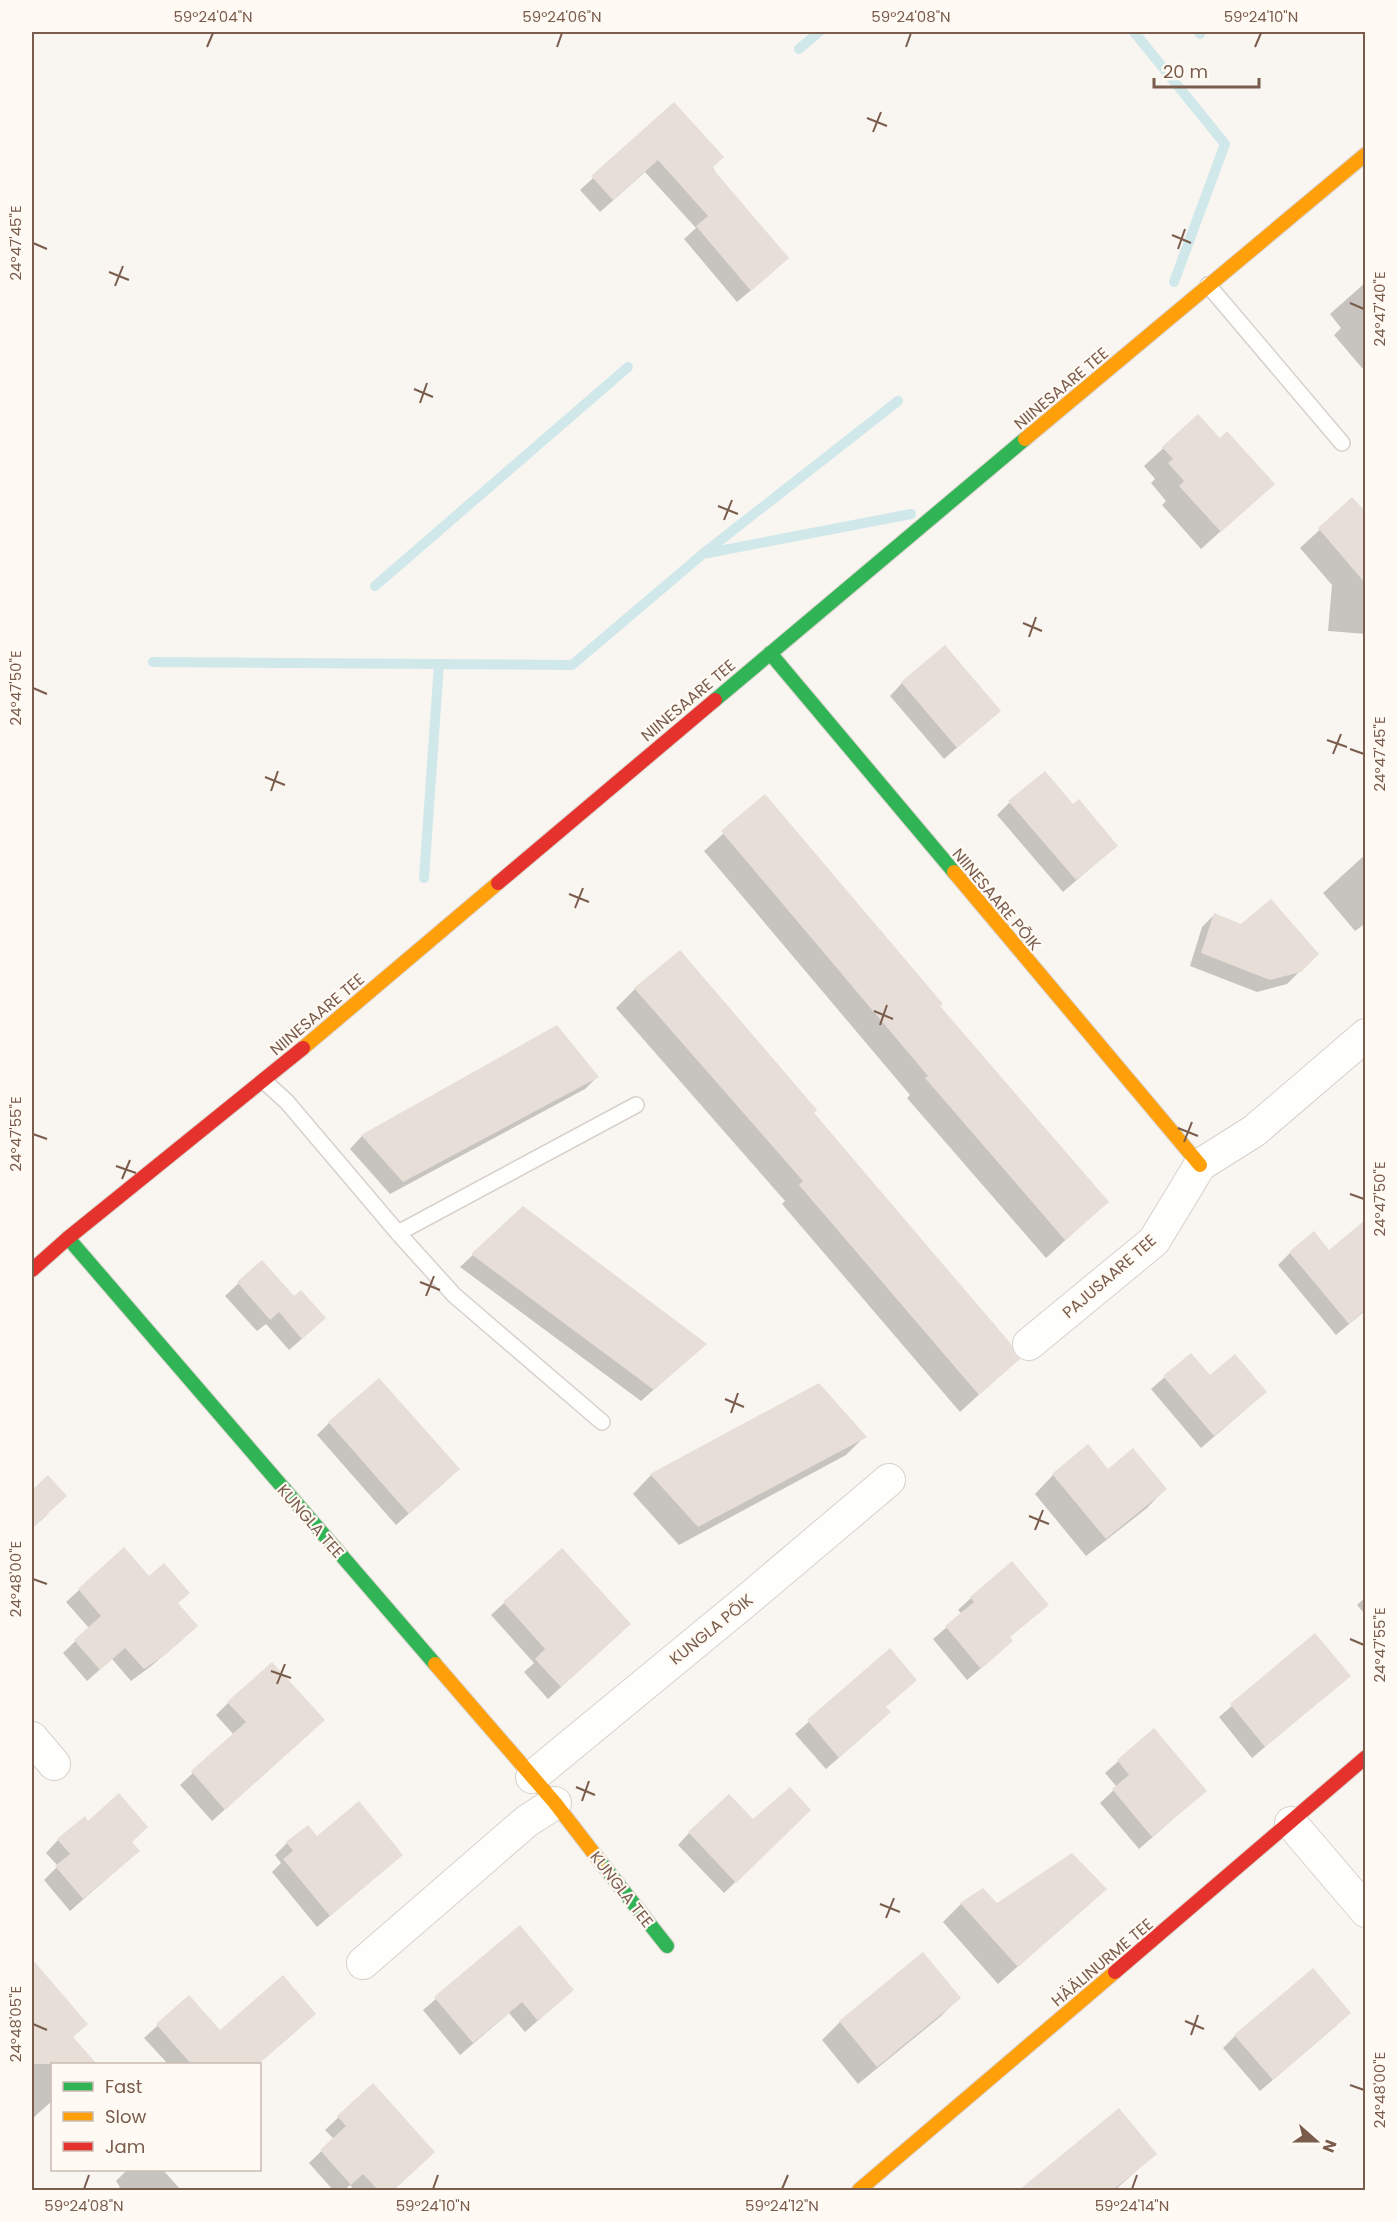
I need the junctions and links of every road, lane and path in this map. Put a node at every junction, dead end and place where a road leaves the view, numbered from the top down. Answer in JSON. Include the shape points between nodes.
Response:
{"nodes":[{"id":1,"x":1365,"y":154,"type":"edge"},
{"id":2,"x":1208,"y":285,"type":"junction"},
{"id":3,"x":1342,"y":443,"type":"dead end"},
{"id":4,"x":770,"y":653,"type":"junction"},
{"id":5,"x":1365,"y":1035,"type":"edge"},
{"id":6,"x":264,"y":1081,"type":"junction"},
{"id":7,"x":636,"y":1105,"type":"dead end"},
{"id":8,"x":1200,"y":1165,"type":"junction"},
{"id":9,"x":398,"y":1233,"type":"junction"},
{"id":10,"x":68,"y":1238,"type":"junction"},
{"id":11,"x":32,"y":1270,"type":"edge"},
{"id":12,"x":1029,"y":1344,"type":"dead end"},
{"id":13,"x":602,"y":1422,"type":"dead end"},
{"id":14,"x":890,"y":1480,"type":"dead end"},
{"id":15,"x":32,"y":1738,"type":"edge"},
{"id":16,"x":1365,"y":1757,"type":"edge"},
{"id":17,"x":54,"y":1764,"type":"dead end"},
{"id":18,"x":532,"y":1776,"type":"junction"},
{"id":19,"x":555,"y":1803,"type":"junction"},
{"id":20,"x":1291,"y":1822,"type":"junction"},
{"id":21,"x":1365,"y":1911,"type":"edge"},
{"id":22,"x":667,"y":1946,"type":"dead end"},
{"id":23,"x":363,"y":1963,"type":"dead end"},
{"id":24,"x":866,"y":2188,"type":"edge"}],
"edges":[{"from":1,"to":2,"type":"street","name":"NIINESAARE TEE"},
{"from":2,"to":3,"type":"lane"},
{"from":2,"to":4,"type":"street","name":"NIINESAARE TEE"},
{"from":4,"to":6,"type":"street","name":"NIINESAARE TEE"},
{"from":4,"to":8,"type":"street","name":"NIINESAARE PÕIK"},
{"from":5,"to":8,"type":"street","name":"PAJUSAARE TEE","via":[[1254,1131]]},
{"from":6,"to":9,"type":"lane","via":[[287,1102]]},
{"from":6,"to":10,"type":"street","name":"NIINESAARE TEE"},
{"from":7,"to":9,"type":"lane"},
{"from":8,"to":12,"type":"street","name":"PAJUSAARE TEE","via":[[1154,1241]]},
{"from":9,"to":13,"type":"lane","via":[[454,1295]]},
{"from":10,"to":11,"type":"street","name":"NIINESAARE TEE"},
{"from":10,"to":18,"type":"street","name":"KUNGLA TEE"},
{"from":14,"to":18,"type":"street","name":"KUNGLA PÕIK"},
{"from":15,"to":17,"type":"street"},
{"from":16,"to":20,"type":"street","name":"HÄÄLINURME TEE"},
{"from":18,"to":19,"type":"street","name":"KUNGLA TEE"},
{"from":19,"to":22,"type":"street","name":"KUNGLA TEE"},
{"from":19,"to":23,"type":"street","via":[[526,1821]]},
{"from":20,"to":21,"type":"street"},
{"from":20,"to":24,"type":"street","name":"HÄÄLINURME TEE"}]}
